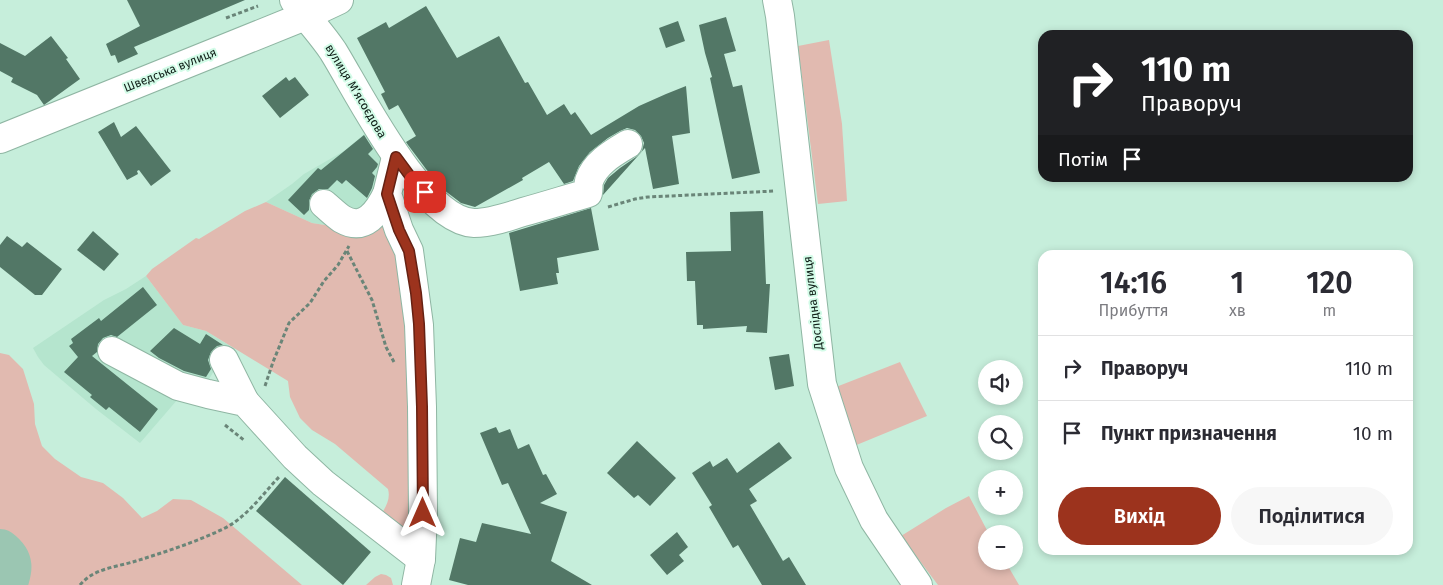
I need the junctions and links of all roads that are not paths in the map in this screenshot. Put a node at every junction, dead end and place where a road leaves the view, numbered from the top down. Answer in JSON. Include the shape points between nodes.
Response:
{"nodes":[{"id":1,"x":339,"y":0,"type":"edge"},
{"id":2,"x":777,"y":0,"type":"edge"},
{"id":3,"x":300,"y":8,"type":"edge"},
{"id":4,"x":0,"y":139,"type":"edge"},
{"id":5,"x":628,"y":144,"type":"dead end"},
{"id":6,"x":396,"y":157,"type":"junction"},
{"id":7,"x":387,"y":194,"type":"junction"},
{"id":8,"x":324,"y":204,"type":"dead end"},
{"id":9,"x":112,"y":351,"type":"dead end"},
{"id":10,"x":224,"y":360,"type":"dead end"},
{"id":11,"x":251,"y":409,"type":"junction"},
{"id":12,"x":421,"y":559,"type":"junction"},
{"id":13,"x":416,"y":585,"type":"edge"},
{"id":14,"x":918,"y":585,"type":"edge"}],
"edges":[{"from":1,"to":3,"type":"street","name":"Шведська вулиця"},
{"from":2,"to":14,"type":"street","name":"Дослідна вулиця","via":[[822,384],[849,468],[874,520]]},
{"from":3,"to":4,"type":"street","name":"Шведська вулиця"},
{"from":3,"to":6,"type":"street","name":"вулиця Мʼясоєдова","via":[[324,38]]},
{"from":5,"to":6,"type":"street","name":"вулиця Мʼясоєдова","via":[[598,166],[589,181],[597,200],[474,223],[450,215],[437,205]]},
{"from":6,"to":7,"type":"street"},
{"from":7,"to":8,"type":"street","via":[[375,214],[354,224]]},
{"from":7,"to":12,"type":"street","via":[[409,251],[419,324],[423,462]]},
{"from":9,"to":11,"type":"street","via":[[178,386]]},
{"from":10,"to":11,"type":"street"},
{"from":11,"to":12,"type":"street","via":[[322,483]]},
{"from":12,"to":13,"type":"street"}]}
